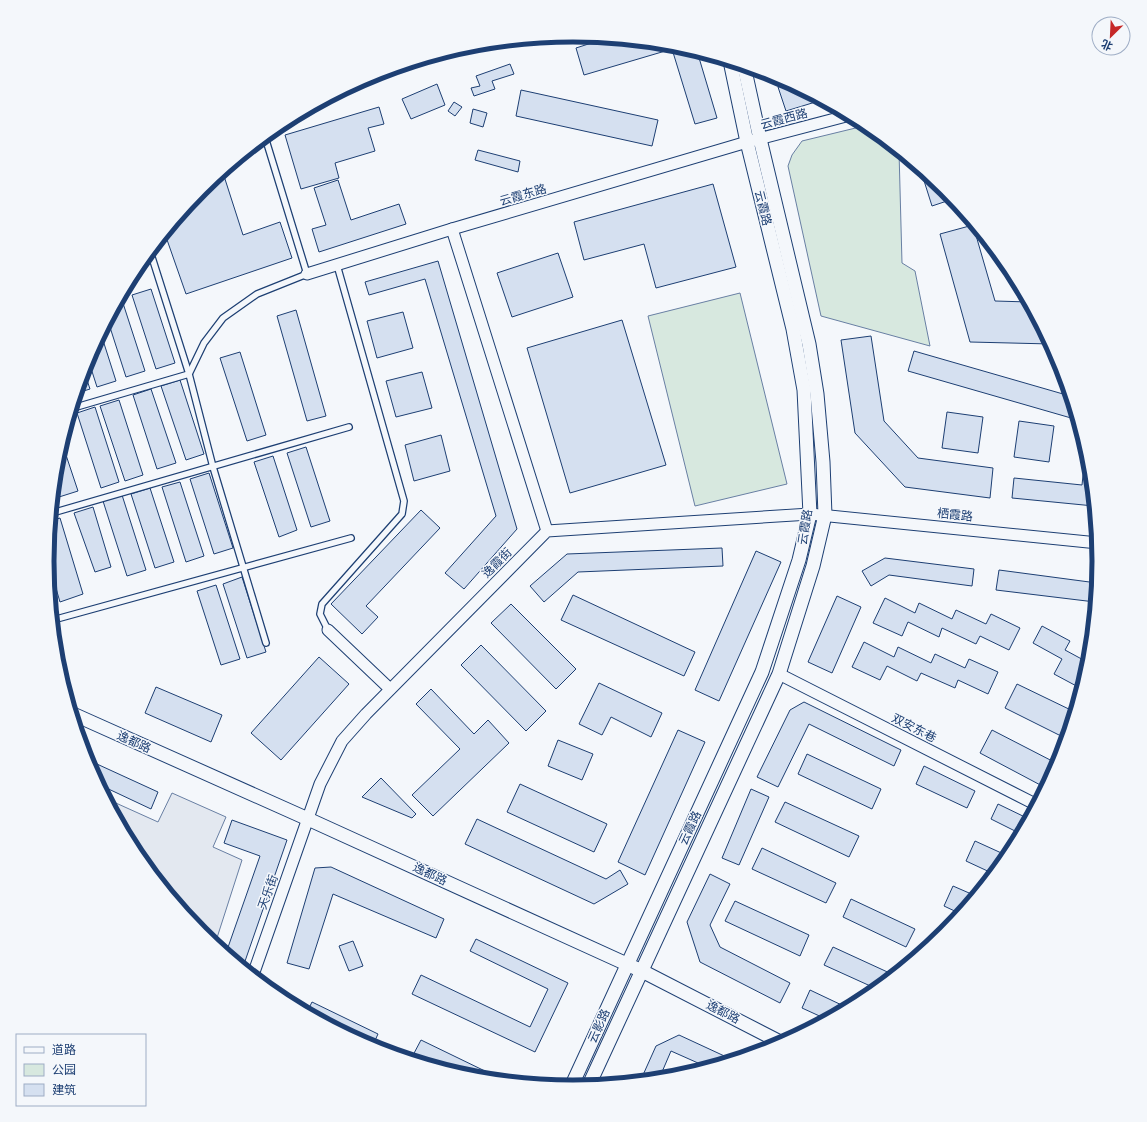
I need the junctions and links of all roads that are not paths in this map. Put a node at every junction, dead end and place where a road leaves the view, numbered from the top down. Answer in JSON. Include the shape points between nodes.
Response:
{"nodes":[{"id":1,"x":731,"y":67,"type":"edge"},
{"id":2,"x":745,"y":72,"type":"edge"},
{"id":3,"x":842,"y":117,"type":"edge"},
{"id":4,"x":760,"y":139,"type":"junction"},
{"id":5,"x":747,"y":142,"type":"junction"},
{"id":6,"x":267,"y":143,"type":"edge"},
{"id":7,"x":452,"y":229,"type":"junction"},
{"id":8,"x":152,"y":258,"type":"edge"},
{"id":9,"x":337,"y":265,"type":"junction"},
{"id":10,"x":307,"y":274,"type":"junction"},
{"id":11,"x":189,"y":374,"type":"junction"},
{"id":12,"x":78,"y":406,"type":"edge"},
{"id":13,"x":349,"y":427,"type":"dead end"},
{"id":14,"x":213,"y":467,"type":"junction"},
{"id":15,"x":57,"y":511,"type":"edge"},
{"id":16,"x":810,"y":514,"type":"junction"},
{"id":17,"x":824,"y":515,"type":"junction"},
{"id":18,"x":547,"y":531,"type":"junction"},
{"id":19,"x":351,"y":538,"type":"dead end"},
{"id":20,"x":1091,"y":542,"type":"edge"},
{"id":21,"x":243,"y":568,"type":"junction"},
{"id":22,"x":58,"y":619,"type":"edge"},
{"id":23,"x":328,"y":630,"type":"joint"},
{"id":24,"x":266,"y":642,"type":"dead end"},
{"id":25,"x":779,"y":674,"type":"junction"},
{"id":26,"x":390,"y":689,"type":"junction"},
{"id":27,"x":79,"y":716,"type":"edge"},
{"id":28,"x":1033,"y":803,"type":"edge"},
{"id":29,"x":308,"y":819,"type":"junction"},
{"id":30,"x":627,"y":964,"type":"junction"},
{"id":31,"x":255,"y":970,"type":"edge"},
{"id":32,"x":642,"y":971,"type":"junction"},
{"id":33,"x":774,"y":1039,"type":"edge"},
{"id":34,"x":592,"y":1079,"type":"edge"},
{"id":35,"x":574,"y":1080,"type":"edge"}],
"edges":[{"from":1,"to":5,"type":"street","name":"云霞路"},
{"from":2,"to":4,"type":"street"},
{"from":3,"to":4,"type":"street","name":"云霞西路"},
{"from":4,"to":5,"type":"street","name":"云霞西路"},
{"from":4,"to":17,"type":"street","via":[[809,344],[817,394],[823,462]]},
{"from":5,"to":7,"type":"street","name":"云霞东路"},
{"from":5,"to":16,"type":"street","name":"云霞路","via":[[793,329],[804,390]]},
{"from":6,"to":10,"type":"lane"},
{"from":7,"to":9,"type":"street","name":"云霞东路"},
{"from":7,"to":18,"type":"street"},
{"from":8,"to":11,"type":"lane"},
{"from":9,"to":10,"type":"street","name":"云霞东路"},
{"from":9,"to":23,"type":"lane","via":[[404,501],[402,514],[322,604],[320,614]]},
{"from":10,"to":11,"type":"lane","via":[[257,294],[223,318],[204,343]]},
{"from":11,"to":12,"type":"lane"},
{"from":11,"to":14,"type":"lane"},
{"from":13,"to":14,"type":"lane"},
{"from":14,"to":15,"type":"lane"},
{"from":14,"to":21,"type":"lane"},
{"from":16,"to":17,"type":"street","name":"栖霞路"},
{"from":16,"to":18,"type":"street"},
{"from":16,"to":30,"type":"street","name":"云霞路","via":[[799,560],[762,672]]},
{"from":17,"to":20,"type":"street","name":"栖霞路"},
{"from":17,"to":25,"type":"street","via":[[813,566]]},
{"from":18,"to":26,"type":"street","name":"逸霞街"},
{"from":19,"to":21,"type":"lane"},
{"from":21,"to":22,"type":"lane"},
{"from":21,"to":24,"type":"lane"},
{"from":23,"to":26,"type":"street"},
{"from":25,"to":28,"type":"street","name":"双安东巷"},
{"from":25,"to":32,"type":"street"},
{"from":26,"to":29,"type":"street","name":"逸霞街","via":[[342,741],[320,784]]},
{"from":27,"to":29,"type":"street","name":"逸都路"},
{"from":29,"to":30,"type":"street","name":"逸都路"},
{"from":29,"to":31,"type":"street","name":"天乐街"},
{"from":30,"to":32,"type":"street","name":"逸都路"},
{"from":30,"to":35,"type":"street","name":"云影路"},
{"from":32,"to":33,"type":"street","name":"逸都路"},
{"from":32,"to":34,"type":"street"}]}
